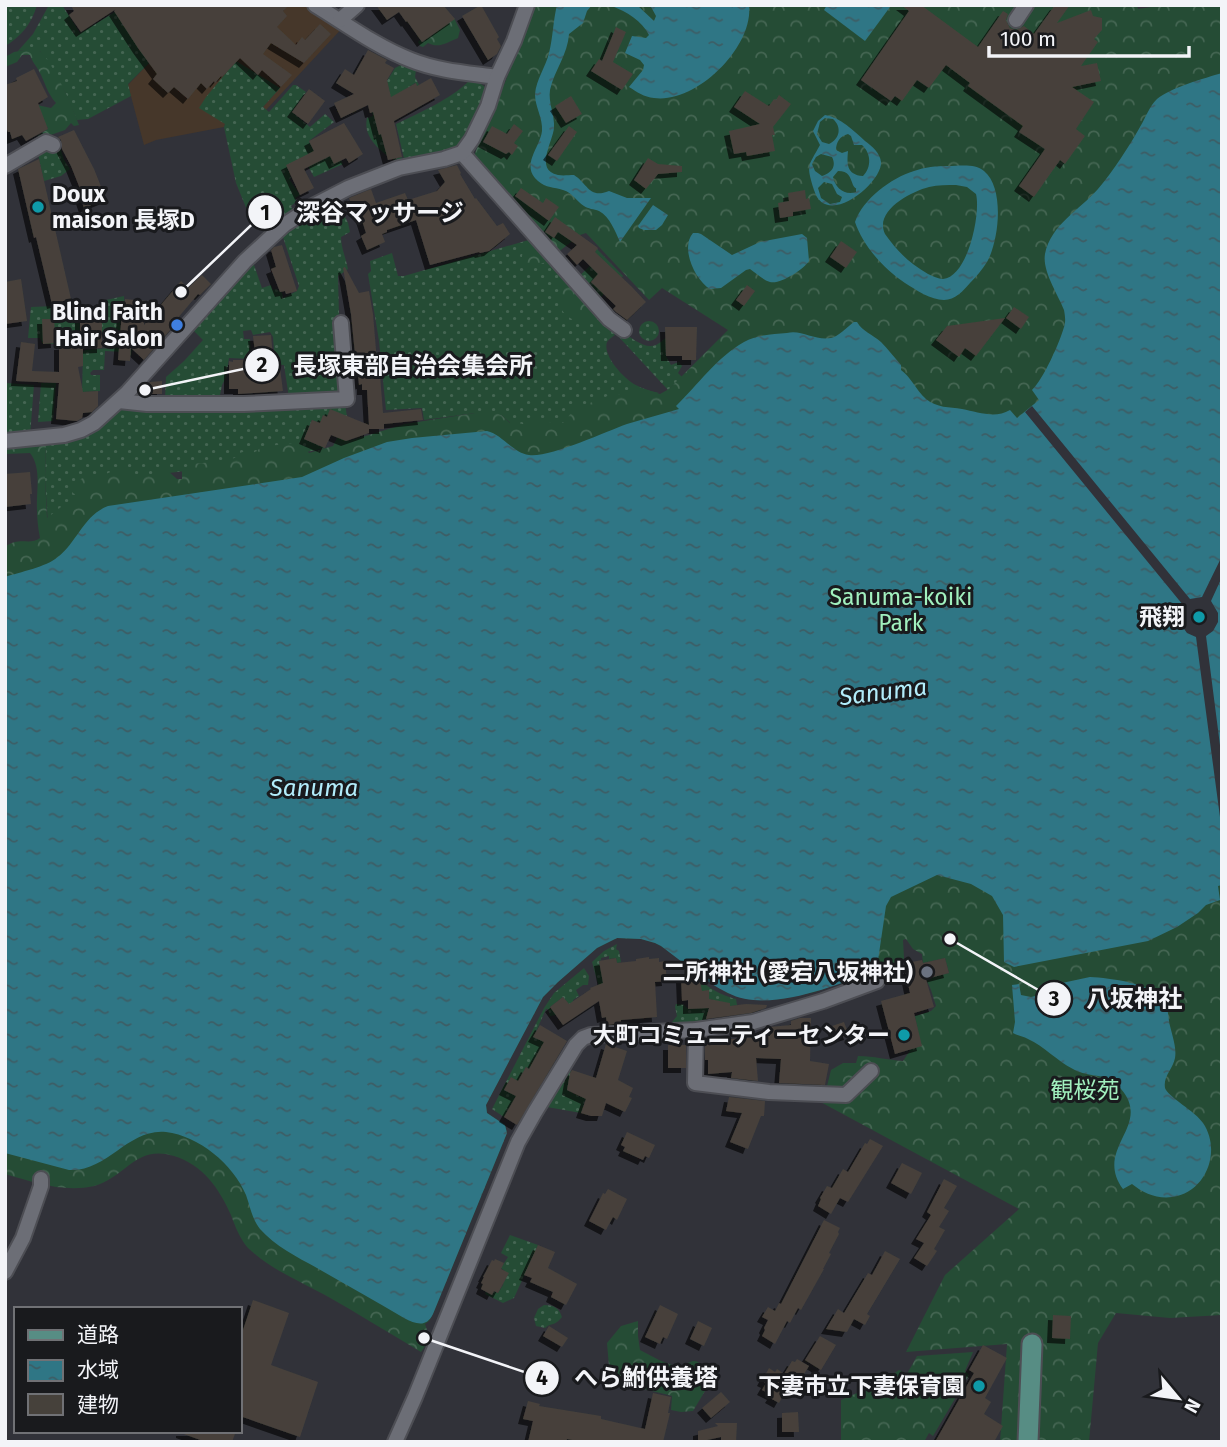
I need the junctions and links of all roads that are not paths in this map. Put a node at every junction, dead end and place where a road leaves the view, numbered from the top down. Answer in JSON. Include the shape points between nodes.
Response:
{"nodes":[{"id":1,"x":315,"y":5,"type":"edge"},
{"id":2,"x":357,"y":5,"type":"edge"},
{"id":3,"x":527,"y":5,"type":"edge"},
{"id":4,"x":1026,"y":5,"type":"edge"},
{"id":5,"x":340,"y":20,"type":"junction"},
{"id":6,"x":1016,"y":20,"type":"dead end"},
{"id":7,"x":497,"y":77,"type":"junction"},
{"id":8,"x":53,"y":145,"type":"dead end"},
{"id":9,"x":462,"y":153,"type":"junction"},
{"id":10,"x":5,"y":166,"type":"edge"},
{"id":11,"x":341,"y":323,"type":"dead end"},
{"id":12,"x":624,"y":330,"type":"dead end"},
{"id":13,"x":119,"y":401,"type":"junction"},
{"id":14,"x":5,"y":441,"type":"edge"},
{"id":15,"x":877,"y":981,"type":"dead end"},
{"id":16,"x":696,"y":1030,"type":"junction"},
{"id":17,"x":871,"y":1071,"type":"dead end"},
{"id":18,"x":41,"y":1179,"type":"dead end"},
{"id":19,"x":5,"y":1272,"type":"edge"},
{"id":20,"x":1032,"y":1344,"type":"dead end"},
{"id":21,"x":395,"y":1442,"type":"edge"},
{"id":22,"x":1028,"y":1442,"type":"edge"}],
"edges":[{"from":1,"to":5,"type":"street"},
{"from":2,"to":5,"type":"street"},
{"from":3,"to":7,"type":"street"},
{"from":4,"to":6,"type":"street"},
{"from":5,"to":7,"type":"street","via":[[411,61]]},
{"from":7,"to":9,"type":"street","via":[[488,106]]},
{"from":8,"to":10,"type":"street","via":[[38,145]]},
{"from":9,"to":12,"type":"street","via":[[609,319]]},
{"from":9,"to":13,"type":"street","via":[[399,168],[348,188],[284,225]]},
{"from":11,"to":13,"type":"street","via":[[347,399],[244,404]]},
{"from":13,"to":14,"type":"street","via":[[81,430]]},
{"from":15,"to":16,"type":"street","via":[[753,1022]]},
{"from":16,"to":17,"type":"street","via":[[695,1083],[846,1095]]},
{"from":16,"to":21,"type":"street","via":[[597,1034],[576,1045],[518,1142]]},
{"from":18,"to":19,"type":"street","via":[[23,1238]]},
{"from":20,"to":22,"type":"street"}]}
